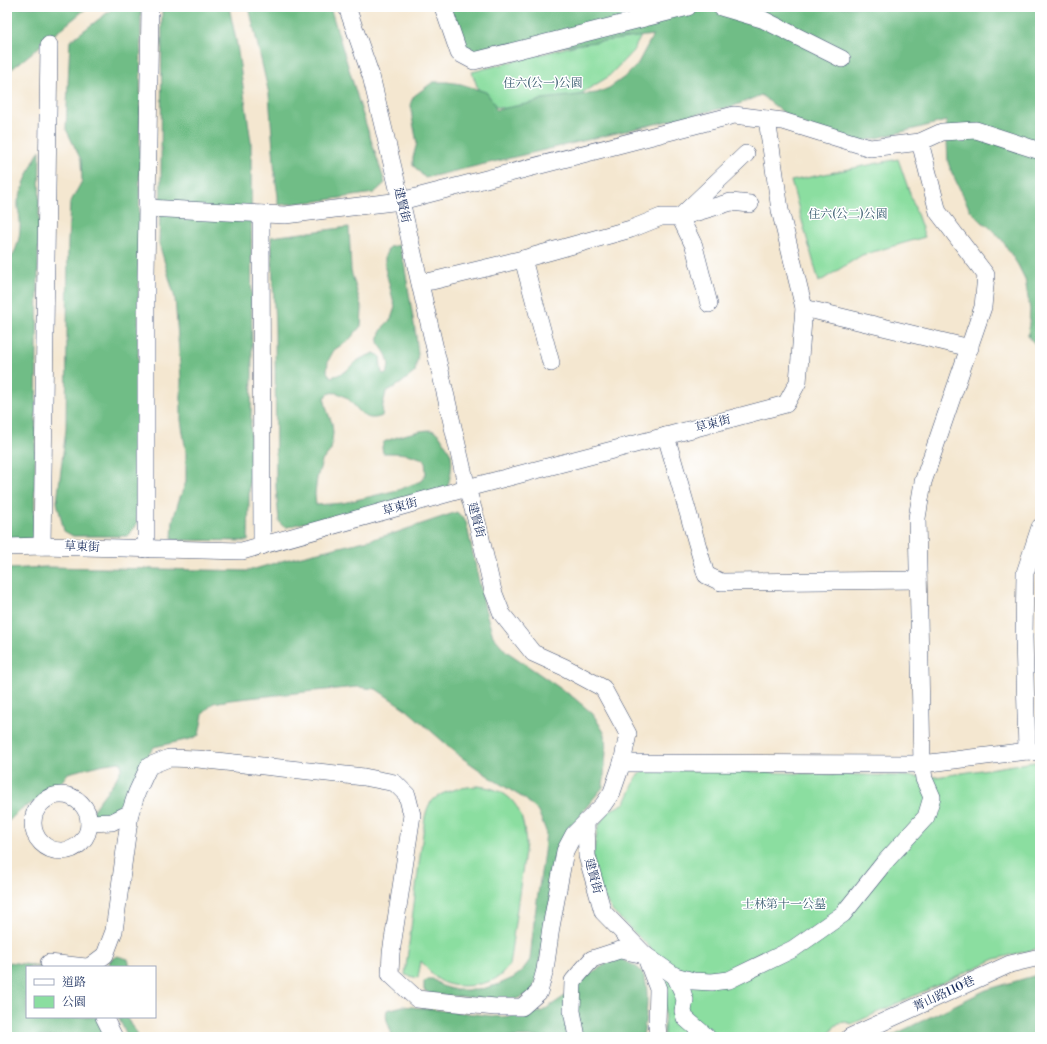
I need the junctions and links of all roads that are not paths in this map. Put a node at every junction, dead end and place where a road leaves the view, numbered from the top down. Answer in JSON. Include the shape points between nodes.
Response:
{"nodes":[{"id":1,"x":150,"y":7,"type":"edge"},
{"id":2,"x":347,"y":7,"type":"edge"},
{"id":3,"x":443,"y":7,"type":"edge"},
{"id":4,"x":688,"y":7,"type":"edge"},
{"id":5,"x":721,"y":7,"type":"edge"},
{"id":6,"x":50,"y":45,"type":"dead end"},
{"id":7,"x":842,"y":59,"type":"dead end"},
{"id":8,"x":767,"y":119,"type":"junction"},
{"id":9,"x":920,"y":142,"type":"junction"},
{"id":10,"x":1040,"y":151,"type":"edge"},
{"id":11,"x":746,"y":154,"type":"dead end"},
{"id":12,"x":401,"y":201,"type":"junction"},
{"id":13,"x":750,"y":204,"type":"dead end"},
{"id":14,"x":147,"y":208,"type":"junction"},
{"id":15,"x":261,"y":214,"type":"junction"},
{"id":16,"x":680,"y":217,"type":"junction"},
{"id":17,"x":524,"y":259,"type":"junction"},
{"id":18,"x":420,"y":282,"type":"junction"},
{"id":19,"x":709,"y":304,"type":"dead end"},
{"id":20,"x":804,"y":308,"type":"junction"},
{"id":21,"x":970,"y":348,"type":"junction"},
{"id":22,"x":551,"y":363,"type":"dead end"},
{"id":23,"x":666,"y":436,"type":"junction"},
{"id":24,"x":467,"y":488,"type":"junction"},
{"id":25,"x":1040,"y":527,"type":"edge"},
{"id":26,"x":42,"y":546,"type":"junction"},
{"id":27,"x":262,"y":546,"type":"junction"},
{"id":28,"x":7,"y":547,"type":"edge"},
{"id":29,"x":146,"y":549,"type":"junction"},
{"id":30,"x":918,"y":580,"type":"junction"},
{"id":31,"x":1033,"y":752,"type":"edge"},
{"id":32,"x":622,"y":763,"type":"junction"},
{"id":33,"x":922,"y":764,"type":"junction"},
{"id":34,"x":130,"y":814,"type":"junction"},
{"id":35,"x":586,"y":822,"type":"junction"},
{"id":36,"x":89,"y":823,"type":"dead end"},
{"id":37,"x":645,"y":955,"type":"junction"},
{"id":38,"x":1040,"y":957,"type":"edge"},
{"id":39,"x":49,"y":963,"type":"dead end"},
{"id":40,"x":78,"y":966,"type":"edge"},
{"id":41,"x":89,"y":966,"type":"edge"},
{"id":42,"x":675,"y":976,"type":"junction"},
{"id":43,"x":104,"y":1018,"type":"edge"},
{"id":44,"x":855,"y":1035,"type":"edge"},
{"id":45,"x":114,"y":1037,"type":"edge"},
{"id":46,"x":577,"y":1037,"type":"edge"},
{"id":47,"x":658,"y":1037,"type":"edge"},
{"id":48,"x":707,"y":1037,"type":"edge"}],
"edges":[{"from":1,"to":14,"type":"street"},
{"from":2,"to":12,"type":"street","name":"建賢街","via":[[371,76]]},
{"from":3,"to":4,"type":"street","via":[[459,53],[474,61]]},
{"from":5,"to":7,"type":"street","via":[[762,19]]},
{"from":6,"to":26,"type":"street"},
{"from":8,"to":9,"type":"street","via":[[783,120],[870,148]]},
{"from":8,"to":12,"type":"street","via":[[734,115]]},
{"from":8,"to":20,"type":"street","via":[[780,210]]},
{"from":9,"to":10,"type":"street","via":[[942,132],[976,130]]},
{"from":9,"to":21,"type":"street","via":[[938,212],[986,276],[983,308]]},
{"from":11,"to":16,"type":"street"},
{"from":12,"to":15,"type":"street","via":[[285,215]]},
{"from":12,"to":18,"type":"street","name":"建賢街"},
{"from":13,"to":16,"type":"street","via":[[732,202]]},
{"from":14,"to":15,"type":"street"},
{"from":14,"to":29,"type":"street"},
{"from":15,"to":27,"type":"street"},
{"from":16,"to":17,"type":"street","via":[[661,218]]},
{"from":16,"to":19,"type":"street","via":[[694,246]]},
{"from":17,"to":18,"type":"street"},
{"from":17,"to":22,"type":"street"},
{"from":18,"to":24,"type":"street","name":"建賢街"},
{"from":20,"to":21,"type":"street"},
{"from":20,"to":23,"type":"street","name":"草東街","via":[[798,382],[786,404]]},
{"from":21,"to":30,"type":"street","via":[[923,482],[917,518]]},
{"from":23,"to":24,"type":"street","name":"草東街"},
{"from":23,"to":30,"type":"street","via":[[706,575],[721,582]]},
{"from":24,"to":27,"type":"street","name":"草東街"},
{"from":24,"to":32,"type":"street","name":"建賢街","via":[[493,591],[502,614],[533,653],[603,688],[628,734]]},
{"from":25,"to":31,"type":"street","via":[[1025,573],[1024,637]]},
{"from":26,"to":28,"type":"street","name":"草東街"},
{"from":26,"to":29,"type":"street","name":"草東街"},
{"from":27,"to":29,"type":"street","name":"草東街","via":[[242,552]]},
{"from":30,"to":33,"type":"street"},
{"from":31,"to":33,"type":"street"},
{"from":32,"to":33,"type":"street"},
{"from":32,"to":35,"type":"street","name":"建賢街","via":[[612,792]]},
{"from":33,"to":42,"type":"street","via":[[924,779],[932,797],[926,817],[842,914],[793,949],[729,980],[700,982]]},
{"from":34,"to":35,"type":"street","via":[[149,766],[169,758],[364,777],[395,783],[407,795],[412,815],[390,974],[417,999],[495,1007],[522,1007],[539,992],[565,851],[574,834]]},
{"from":34,"to":36,"type":"street","via":[[112,822]]},
{"from":34,"to":41,"type":"street","via":[[114,931],[105,955]]},
{"from":35,"to":37,"type":"street","name":"建賢街","via":[[587,856],[603,912]]},
{"from":37,"to":42,"type":"street"},
{"from":37,"to":46,"type":"street","via":[[620,950],[592,959],[573,981],[572,1010]]},
{"from":37,"to":47,"type":"street","via":[[658,989]]},
{"from":38,"to":44,"type":"street","name":"菁山路110巷","via":[[1010,964]]},
{"from":39,"to":40,"type":"street"},
{"from":42,"to":48,"type":"street","via":[[682,991],[685,1018]]},
{"from":43,"to":45,"type":"street"}]}
